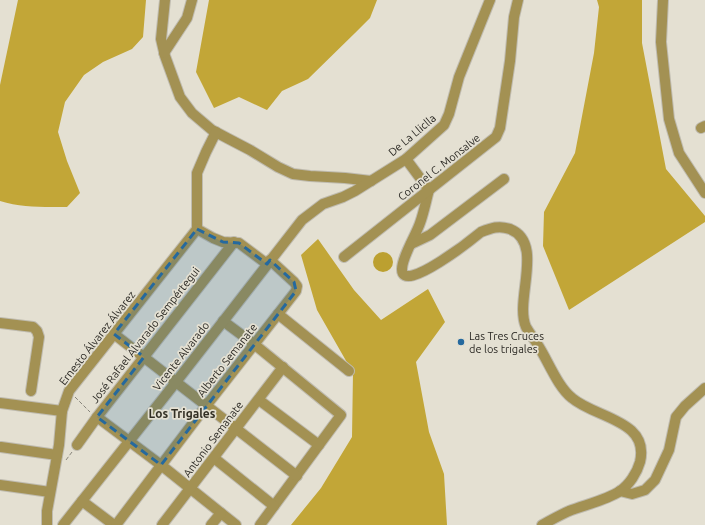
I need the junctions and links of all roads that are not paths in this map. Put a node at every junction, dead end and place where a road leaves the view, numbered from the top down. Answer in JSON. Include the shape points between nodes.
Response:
{"nodes":[{"id":1,"x":165,"y":0,"type":"edge"},
{"id":2,"x":192,"y":0,"type":"edge"},
{"id":3,"x":490,"y":0,"type":"edge"},
{"id":4,"x":518,"y":0,"type":"edge"},
{"id":5,"x":663,"y":0,"type":"edge"},
{"id":6,"x":164,"y":53,"type":"junction"},
{"id":7,"x":216,"y":132,"type":"junction"},
{"id":8,"x":406,"y":159,"type":"junction"},
{"id":9,"x":504,"y":179,"type":"dead end"},
{"id":10,"x":371,"y":182,"type":"junction"},
{"id":11,"x":429,"y":190,"type":"junction"},
{"id":12,"x":705,"y":193,"type":"edge"},
{"id":13,"x":302,"y":220,"type":"joint"},
{"id":14,"x":419,"y":225,"type":"junction"},
{"id":15,"x":197,"y":229,"type":"junction"},
{"id":16,"x":430,"y":235,"type":"junction"},
{"id":17,"x":234,"y":242,"type":"junction"},
{"id":18,"x":411,"y":244,"type":"junction"},
{"id":19,"x":344,"y":257,"type":"dead end"},
{"id":20,"x":268,"y":262,"type":"junction"},
{"id":21,"x":278,"y":314,"type":"junction"},
{"id":22,"x":224,"y":322,"type":"junction"},
{"id":23,"x":0,"y":323,"type":"edge"},
{"id":24,"x":114,"y":334,"type":"junction"},
{"id":25,"x":254,"y":344,"type":"junction"},
{"id":26,"x":144,"y":357,"type":"junction"},
{"id":27,"x":283,"y":367,"type":"junction"},
{"id":28,"x":349,"y":371,"type":"dead end"},
{"id":29,"x":176,"y":382,"type":"junction"},
{"id":30,"x":705,"y":388,"type":"edge"},
{"id":31,"x":31,"y":391,"type":"dead end"},
{"id":32,"x":259,"y":400,"type":"junction"},
{"id":33,"x":0,"y":403,"type":"edge"},
{"id":34,"x":206,"y":406,"type":"junction"},
{"id":35,"x":62,"y":411,"type":"junction"},
{"id":36,"x":97,"y":418,"type":"junction"},
{"id":37,"x":236,"y":428,"type":"junction"},
{"id":38,"x":129,"y":442,"type":"junction"},
{"id":39,"x":77,"y":445,"type":"road end"},
{"id":40,"x":319,"y":445,"type":"junction"},
{"id":41,"x":1,"y":447,"type":"edge"},
{"id":42,"x":61,"y":455,"type":"junction"},
{"id":43,"x":214,"y":458,"type":"junction"},
{"id":44,"x":161,"y":465,"type":"junction"},
{"id":45,"x":297,"y":476,"type":"junction"},
{"id":46,"x":0,"y":485,"type":"edge"},
{"id":47,"x":191,"y":488,"type":"junction"},
{"id":48,"x":620,"y":491,"type":"junction"},
{"id":49,"x":50,"y":492,"type":"junction"},
{"id":50,"x":82,"y":502,"type":"junction"},
{"id":51,"x":274,"y":506,"type":"junction"},
{"id":52,"x":567,"y":512,"type":"junction"},
{"id":53,"x":221,"y":513,"type":"junction"},
{"id":54,"x":47,"y":525,"type":"edge"},
{"id":55,"x":63,"y":525,"type":"edge"},
{"id":56,"x":115,"y":525,"type":"edge"},
{"id":57,"x":162,"y":525,"type":"edge"},
{"id":58,"x":211,"y":525,"type":"edge"},
{"id":59,"x":236,"y":525,"type":"edge"},
{"id":60,"x":260,"y":525,"type":"edge"},
{"id":61,"x":542,"y":525,"type":"edge"},
{"id":62,"x":557,"y":525,"type":"edge"}],
"edges":[{"from":1,"to":6,"type":"street","via":[[162,39]]},
{"from":2,"to":6,"type":"street","via":[[187,18]]},
{"from":3,"to":8,"type":"street","name":"De La Lliclla","via":[[459,77],[444,125]]},
{"from":4,"to":11,"type":"street","name":"Coronel C. Monsalve","via":[[500,128],[496,138]]},
{"from":5,"to":12,"type":"street","via":[[661,42],[668,119],[679,153]]},
{"from":6,"to":7,"type":"street","via":[[180,96],[192,113]]},
{"from":7,"to":10,"type":"street","via":[[293,174]]},
{"from":7,"to":15,"type":"street","via":[[197,173]]},
{"from":8,"to":10,"type":"street","name":"De La Lliclla"},
{"from":8,"to":11,"type":"street"},
{"from":9,"to":16,"type":"street"},
{"from":10,"to":13,"type":"street","name":"De La Lliclla","via":[[323,204]]},
{"from":11,"to":14,"type":"street"},
{"from":11,"to":19,"type":"street","name":"Coronel C. Monsalve"},
{"from":13,"to":20,"type":"street","name":"Vicente Alvarado"},
{"from":14,"to":16,"type":"street","via":[[423,233]]},
{"from":14,"to":18,"type":"street"},
{"from":15,"to":17,"type":"street","via":[[223,242]]},
{"from":15,"to":24,"type":"street","name":"Ernesto Álvarez Álvarez"},
{"from":16,"to":18,"type":"street"},
{"from":17,"to":20,"type":"street"},
{"from":17,"to":26,"type":"street","name":"José Rafael Alvarado Sempértegui"},
{"from":18,"to":48,"type":"street","via":[[402,269],[405,275],[410,276],[428,270],[490,228],[516,231],[524,242],[528,258],[523,305],[526,326],[532,337],[570,398],[630,428],[640,442],[641,456],[638,469]]},
{"from":20,"to":21,"type":"street","name":"Alberto Semanate","via":[[297,286]]},
{"from":20,"to":22,"type":"street","name":"Vicente Alvarado"},
{"from":21,"to":25,"type":"street","name":"Alberto Semanate"},
{"from":21,"to":28,"type":"street"},
{"from":22,"to":25,"type":"street"},
{"from":22,"to":29,"type":"street","name":"Vicente Alvarado"},
{"from":23,"to":31,"type":"street","via":[[33,327],[37,331]]},
{"from":24,"to":26,"type":"street"},
{"from":24,"to":35,"type":"street","name":"Ernesto Álvarez Álvarez","via":[[69,391]]},
{"from":25,"to":27,"type":"street"},
{"from":25,"to":34,"type":"street","name":"Alberto Semanate"},
{"from":26,"to":29,"type":"street"},
{"from":26,"to":36,"type":"street","name":"José Rafael Alvarado Sempértegui"},
{"from":27,"to":32,"type":"street","name":"Antonio Semanate"},
{"from":27,"to":40,"type":"street","via":[[342,414]]},
{"from":29,"to":34,"type":"street"},
{"from":29,"to":38,"type":"street","name":"Vicente Alvarado"},
{"from":30,"to":48,"type":"street","via":[[676,417],[669,450],[654,480],[644,490],[632,494]]},
{"from":32,"to":37,"type":"street","name":"Antonio Semanate"},
{"from":32,"to":40,"type":"street"},
{"from":33,"to":35,"type":"street"},
{"from":34,"to":37,"type":"street"},
{"from":34,"to":44,"type":"street","name":"Alberto Semanate"},
{"from":35,"to":42,"type":"street","name":"Ernesto Álvarez Álvarez"},
{"from":36,"to":38,"type":"street"},
{"from":36,"to":39,"type":"street","name":"José Rafael Alvarado Sempértegui"},
{"from":37,"to":43,"type":"street","name":"Antonio Semanate"},
{"from":37,"to":45,"type":"street"},
{"from":38,"to":44,"type":"street"},
{"from":38,"to":50,"type":"street","name":"Vicente Alvarado"},
{"from":40,"to":45,"type":"street"},
{"from":41,"to":42,"type":"street"},
{"from":42,"to":49,"type":"street","name":"Ernesto Álvarez Álvarez"},
{"from":43,"to":47,"type":"street","name":"Antonio Semanate"},
{"from":43,"to":51,"type":"street"},
{"from":44,"to":47,"type":"street"},
{"from":44,"to":56,"type":"street","name":"Alberto Semanate"},
{"from":45,"to":51,"type":"street"},
{"from":46,"to":49,"type":"street"},
{"from":47,"to":53,"type":"street"},
{"from":47,"to":57,"type":"street","name":"Antonio Semanate"},
{"from":48,"to":52,"type":"street"},
{"from":49,"to":54,"type":"street","name":"Ernesto Álvarez Álvarez"},
{"from":50,"to":55,"type":"street","name":"Vicente Alvarado"},
{"from":50,"to":56,"type":"street"},
{"from":51,"to":60,"type":"street"},
{"from":52,"to":61,"type":"street"},
{"from":52,"to":62,"type":"street"},
{"from":53,"to":58,"type":"street"},
{"from":53,"to":59,"type":"street"}]}
